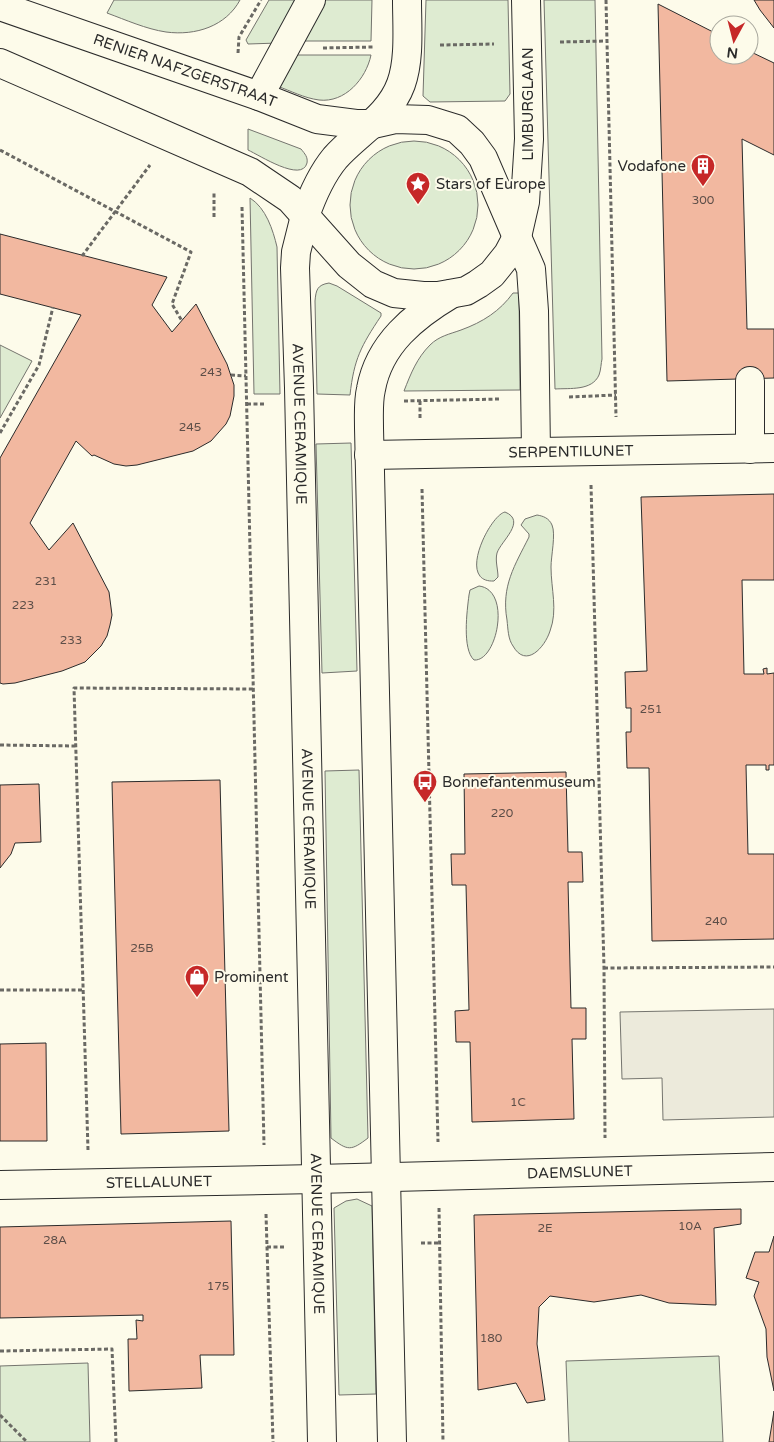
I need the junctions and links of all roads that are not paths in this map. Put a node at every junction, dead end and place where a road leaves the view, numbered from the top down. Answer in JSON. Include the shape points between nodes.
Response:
{"nodes":[{"id":1,"x":311,"y":0,"type":"edge"},
{"id":2,"x":407,"y":0,"type":"edge"},
{"id":3,"x":526,"y":0,"type":"edge"},
{"id":4,"x":0,"y":6,"type":"edge"},
{"id":5,"x":0,"y":63,"type":"edge"},
{"id":6,"x":259,"y":96,"type":"junction"},
{"id":7,"x":373,"y":124,"type":"junction"},
{"id":8,"x":305,"y":216,"type":"junction"},
{"id":9,"x":517,"y":237,"type":"junction"},
{"id":10,"x":451,"y":294,"type":"junction"},
{"id":11,"x":750,"y":381,"type":"dead end"},
{"id":12,"x":762,"y":449,"type":"edge"},
{"id":13,"x":536,"y":452,"type":"junction"},
{"id":14,"x":369,"y":455,"type":"junction"},
{"id":15,"x":774,"y":1167,"type":"edge"},
{"id":16,"x":386,"y":1177,"type":"junction"},
{"id":17,"x":316,"y":1179,"type":"junction"},
{"id":18,"x":0,"y":1185,"type":"edge"},
{"id":19,"x":322,"y":1442,"type":"edge"},
{"id":20,"x":392,"y":1442,"type":"edge"}],
"edges":[{"from":1,"to":6,"type":"street"},
{"from":2,"to":7,"type":"street","via":[[402,82],[393,101]]},
{"from":3,"to":9,"type":"street","name":"LIMBURGLAAN","via":[[529,139],[525,202]]},
{"from":4,"to":6,"type":"street","name":"RENIER NAFZGERSTRAAT"},
{"from":5,"to":8,"type":"street","via":[[241,168],[290,199]]},
{"from":6,"to":7,"type":"street","name":"RENIER NAFZGERSTRAAT","via":[[317,119]]},
{"from":7,"to":8,"type":"street","name":"AVENUE CERAMIQUE","via":[[344,148],[327,170]]},
{"from":7,"to":9,"type":"street","name":"RENIER NAFZGERSTRAAT","via":[[428,120],[457,129],[483,158]]},
{"from":8,"to":10,"type":"street","via":[[349,265],[384,290],[408,295]]},
{"from":8,"to":17,"type":"street","name":"AVENUE CERAMIQUE","via":[[295,268]]},
{"from":9,"to":10,"type":"street","name":"LIMBURGLAAN","via":[[492,274],[466,290]]},
{"from":9,"to":13,"type":"street","name":"RENIER NAFZGERSTRAAT","via":[[531,269]]},
{"from":10,"to":14,"type":"street","via":[[412,320],[384,355],[371,389]]},
{"from":11,"to":12,"type":"street"},
{"from":12,"to":13,"type":"street","name":"SERPENTILUNET"},
{"from":13,"to":14,"type":"street","name":"SERPENTILUNET"},
{"from":14,"to":16,"type":"street"},
{"from":15,"to":16,"type":"street","name":"DAEMSLUNET"},
{"from":16,"to":17,"type":"street","name":"DAEMSLUNET"},
{"from":16,"to":20,"type":"street"},
{"from":17,"to":18,"type":"street","name":"STELLALUNET"},
{"from":17,"to":19,"type":"street","name":"AVENUE CERAMIQUE"}]}
